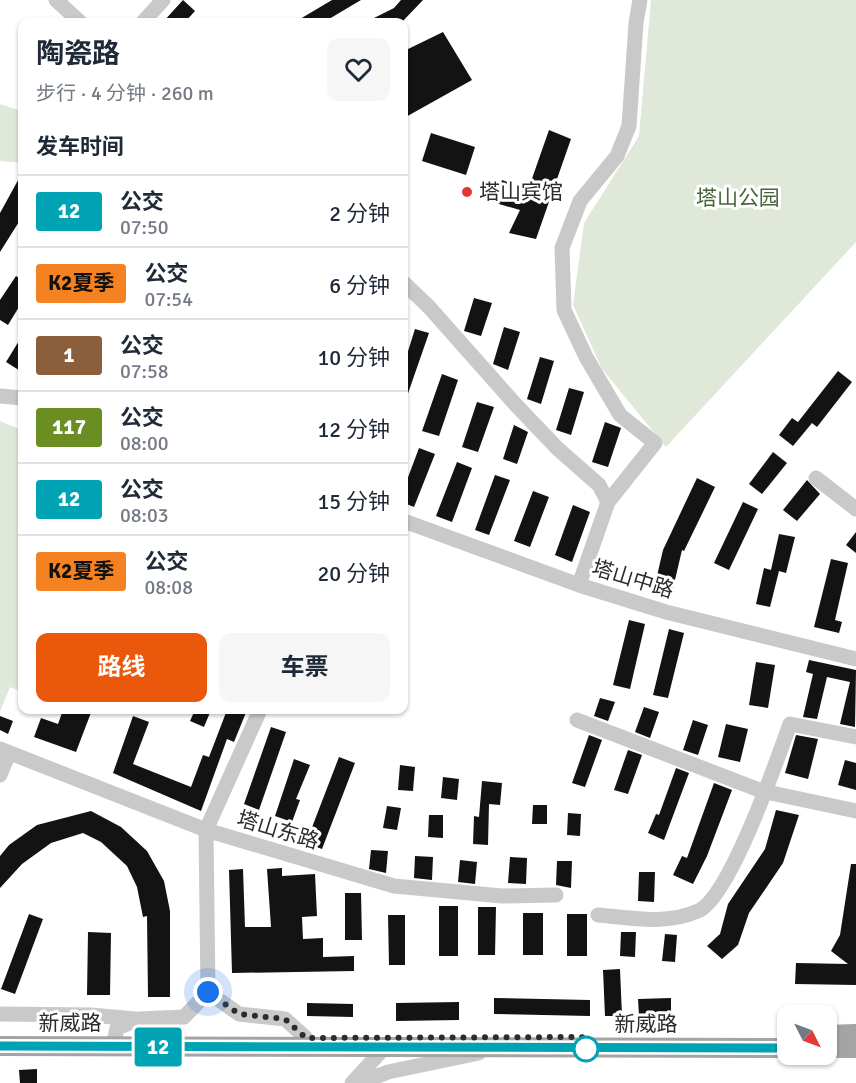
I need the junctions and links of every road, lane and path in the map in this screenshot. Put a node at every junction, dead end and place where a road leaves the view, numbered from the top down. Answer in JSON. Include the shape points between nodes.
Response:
{"nodes":[{"id":1,"x":56,"y":0,"type":"edge"},
{"id":2,"x":163,"y":0,"type":"edge"},
{"id":3,"x":640,"y":0,"type":"edge"},
{"id":4,"x":76,"y":18,"type":"edge"},
{"id":5,"x":147,"y":18,"type":"edge"},
{"id":6,"x":408,"y":287,"type":"edge"},
{"id":7,"x":0,"y":396,"type":"edge"},
{"id":8,"x":18,"y":398,"type":"edge"},
{"id":9,"x":816,"y":478,"type":"dead end"},
{"id":10,"x":608,"y":502,"type":"junction"},
{"id":11,"x":856,"y":509,"type":"edge"},
{"id":12,"x":408,"y":522,"type":"edge"},
{"id":13,"x":579,"y":585,"type":"junction"},
{"id":14,"x":856,"y":658,"type":"edge"},
{"id":15,"x":258,"y":714,"type":"edge"},
{"id":16,"x":577,"y":720,"type":"dead end"},
{"id":17,"x":856,"y":737,"type":"edge"},
{"id":18,"x":4,"y":751,"type":"edge"},
{"id":19,"x":0,"y":775,"type":"edge"},
{"id":20,"x":766,"y":792,"type":"junction"},
{"id":21,"x":856,"y":811,"type":"edge"},
{"id":22,"x":206,"y":830,"type":"junction"},
{"id":23,"x":556,"y":895,"type":"dead end"},
{"id":24,"x":598,"y":915,"type":"dead end"},
{"id":25,"x":208,"y":992,"type":"junction"},
{"id":26,"x":0,"y":1014,"type":"edge"},
{"id":27,"x":139,"y":1019,"type":"junction"},
{"id":28,"x":856,"y":1034,"type":"edge"},
{"id":29,"x":777,"y":1035,"type":"edge"},
{"id":30,"x":837,"y":1035,"type":"edge"},
{"id":31,"x":0,"y":1036,"type":"edge"},
{"id":32,"x":115,"y":1038,"type":"junction"},
{"id":33,"x":306,"y":1038,"type":"junction"},
{"id":34,"x":385,"y":1042,"type":"junction"},
{"id":35,"x":0,"y":1046,"type":"edge"},
{"id":36,"x":777,"y":1048,"type":"edge"},
{"id":37,"x":837,"y":1048,"type":"edge"},
{"id":38,"x":856,"y":1048,"type":"edge"},
{"id":39,"x":493,"y":1050,"type":"junction"},
{"id":40,"x":388,"y":1078,"type":"edge"},
{"id":41,"x":352,"y":1083,"type":"edge"},
{"id":42,"x":360,"y":1083,"type":"edge"}],
"edges":[{"from":1,"to":4,"type":"street"},
{"from":2,"to":5,"type":"street"},
{"from":3,"to":10,"type":"street","via":[[629,126],[617,156],[580,201],[562,248],[564,310],[585,357],[620,415],[655,443]]},
{"from":6,"to":10,"type":"street","via":[[536,426],[599,485]]},
{"from":7,"to":8,"type":"street"},
{"from":9,"to":11,"type":"street"},
{"from":10,"to":13,"type":"street"},
{"from":12,"to":13,"type":"street","name":"塔山中路"},
{"from":13,"to":14,"type":"street","name":"塔山中路","via":[[666,612]]},
{"from":15,"to":22,"type":"street"},
{"from":16,"to":20,"type":"street"},
{"from":17,"to":20,"type":"street","via":[[790,724]]},
{"from":18,"to":19,"type":"street"},
{"from":18,"to":22,"type":"street","name":"塔山东路"},
{"from":20,"to":21,"type":"street"},
{"from":20,"to":24,"type":"street","via":[[725,879],[700,911],[658,920]]},
{"from":22,"to":23,"type":"street","name":"塔山东路","via":[[394,886],[502,896]]},
{"from":22,"to":25,"type":"street"},
{"from":25,"to":27,"type":"street","via":[[184,1017]]},
{"from":25,"to":33,"type":"street","via":[[239,1014],[285,1019]]},
{"from":26,"to":27,"type":"street"},
{"from":27,"to":32,"type":"street","via":[[117,1028]]},
{"from":28,"to":30,"type":"main road"},
{"from":29,"to":34,"type":"main road","name":"新威路"},
{"from":31,"to":32,"type":"main road","name":"新威路"},
{"from":32,"to":33,"type":"main road","name":"新威路"},
{"from":33,"to":34,"type":"main road","name":"新威路"},
{"from":34,"to":35,"type":"main road","name":"新威路"},
{"from":34,"to":39,"type":"main road","name":"新威路"},
{"from":34,"to":40,"type":"street"},
{"from":34,"to":41,"type":"street"},
{"from":36,"to":39,"type":"main road","name":"新威路"},
{"from":37,"to":38,"type":"main road"},
{"from":39,"to":40,"type":"street"},
{"from":40,"to":42,"type":"street"}]}
